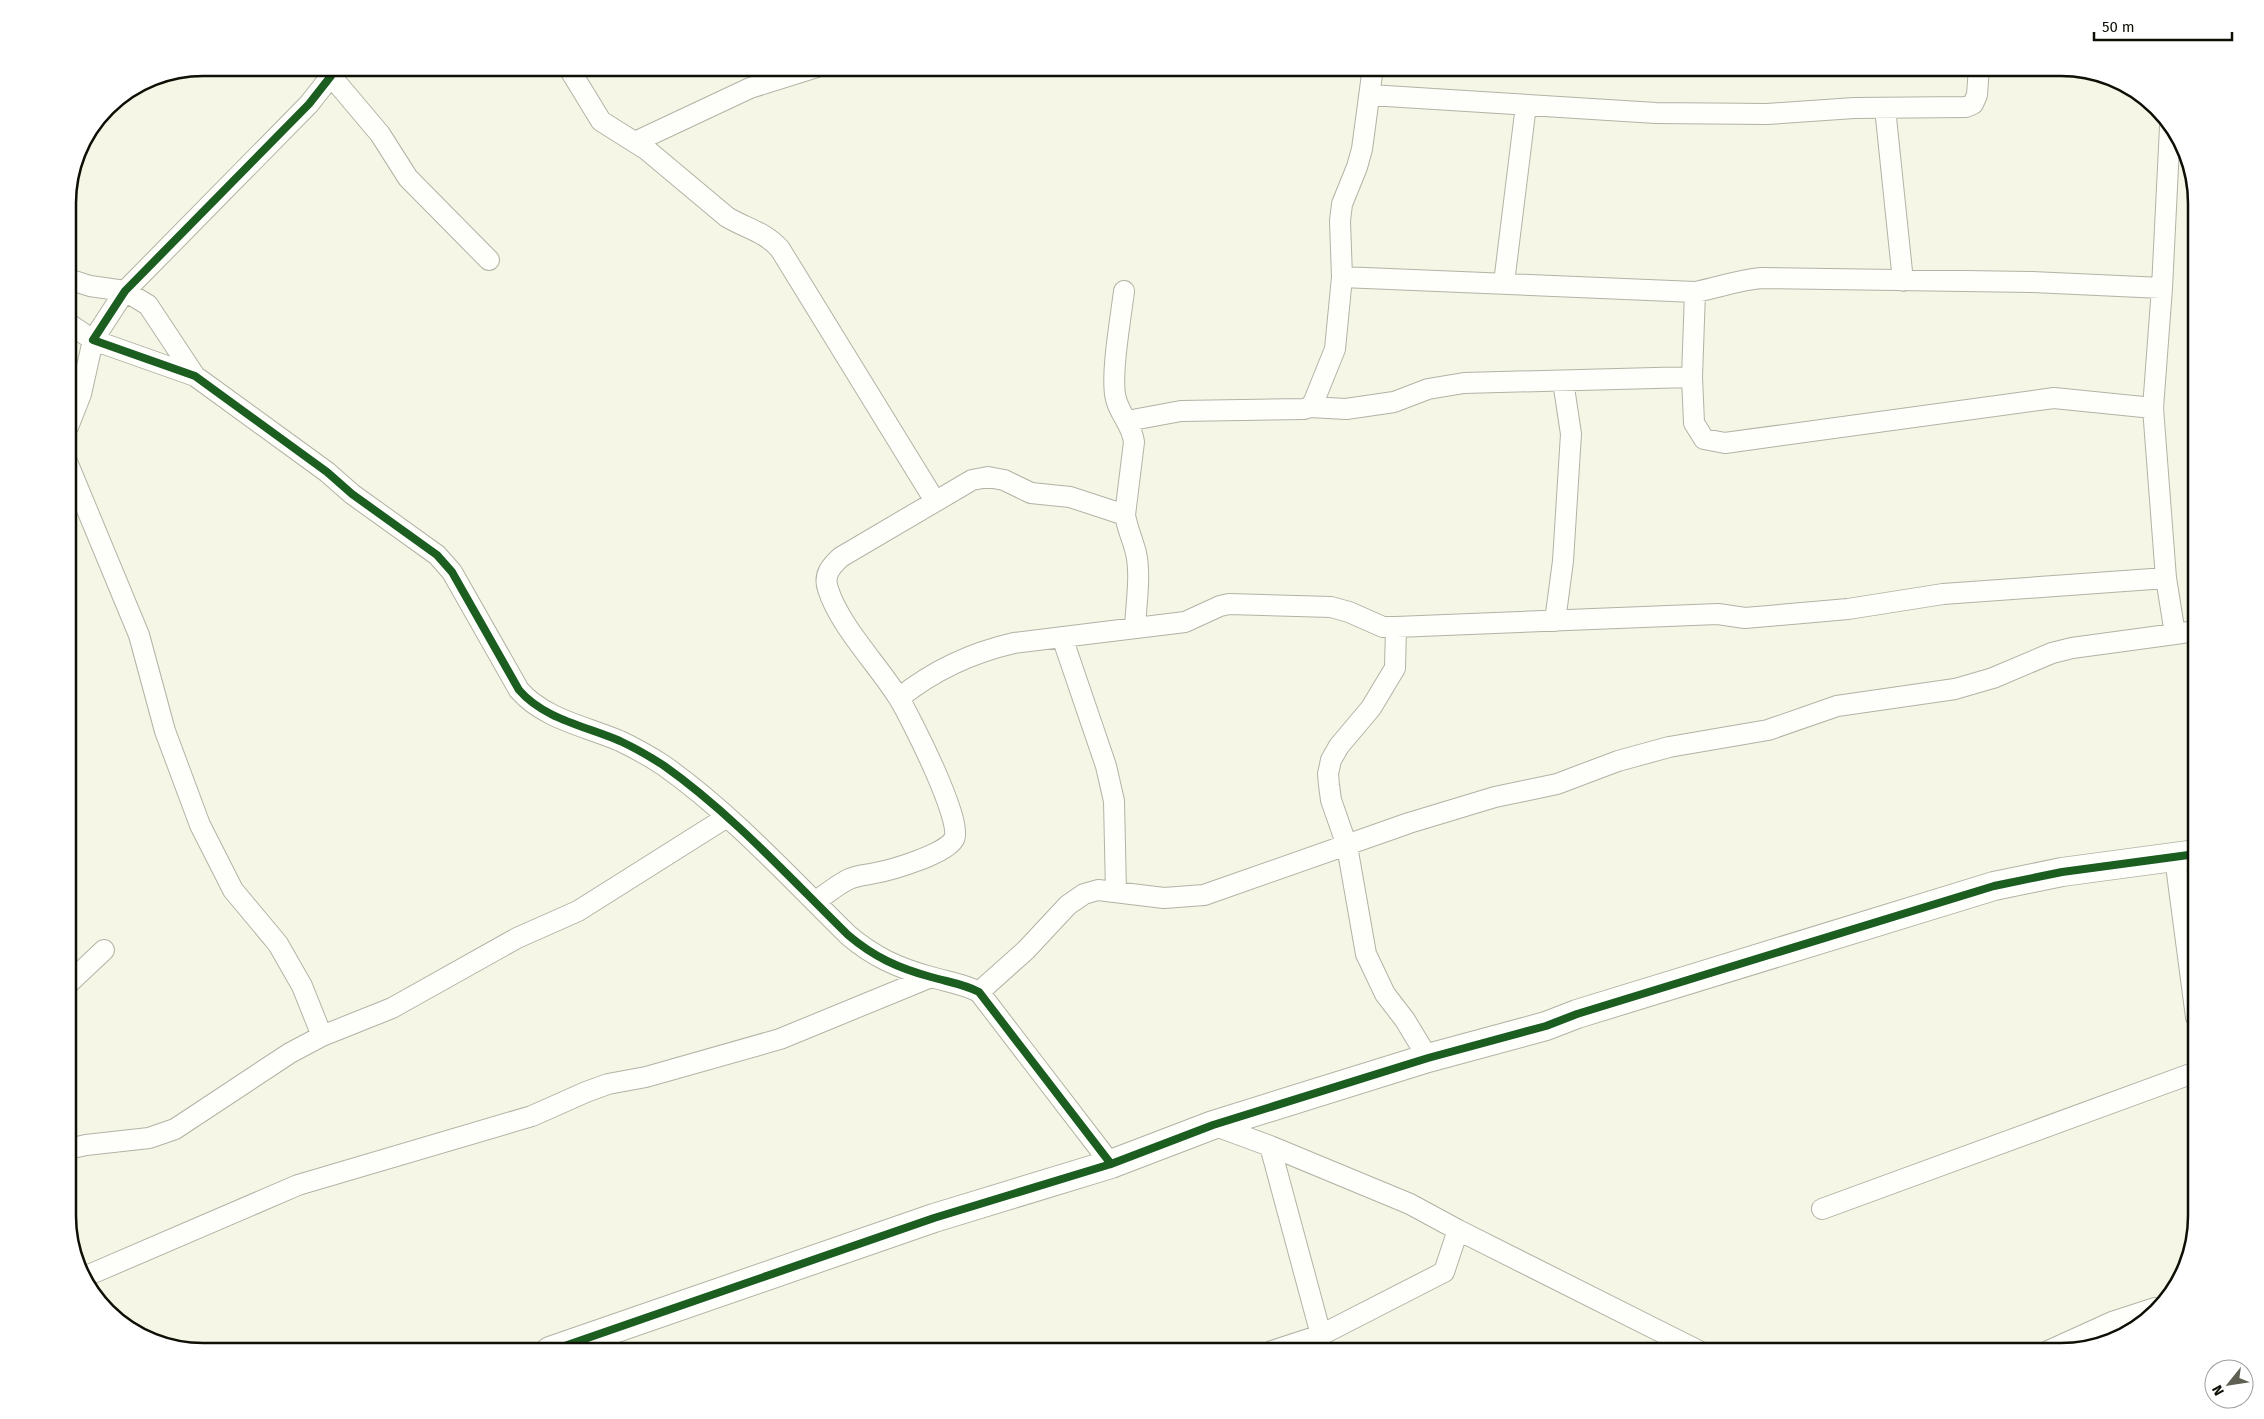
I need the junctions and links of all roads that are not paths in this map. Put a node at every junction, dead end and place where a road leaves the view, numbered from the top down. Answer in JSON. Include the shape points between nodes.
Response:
{"nodes":[{"id":1,"x":1373,"y":76,"type":"edge"},
{"id":2,"x":1978,"y":76,"type":"edge"},
{"id":3,"x":328,"y":77,"type":"edge"},
{"id":4,"x":336,"y":77,"type":"edge"},
{"id":5,"x":573,"y":77,"type":"edge"},
{"id":6,"x":788,"y":77,"type":"edge"},
{"id":7,"x":1370,"y":95,"type":"junction"},
{"id":8,"x":1526,"y":105,"type":"junction"},
{"id":9,"x":1885,"y":108,"type":"junction"},
{"id":10,"x":2169,"y":138,"type":"edge"},
{"id":11,"x":635,"y":142,"type":"junction"},
{"id":12,"x":489,"y":260,"type":"dead end"},
{"id":13,"x":1342,"y":277,"type":"junction"},
{"id":14,"x":1903,"y":281,"type":"junction"},
{"id":15,"x":77,"y":282,"type":"edge"},
{"id":16,"x":1504,"y":283,"type":"junction"},
{"id":17,"x":2162,"y":288,"type":"junction"},
{"id":18,"x":125,"y":291,"type":"junction"},
{"id":19,"x":1124,"y":291,"type":"dead end"},
{"id":20,"x":1695,"y":292,"type":"junction"},
{"id":21,"x":77,"y":329,"type":"edge"},
{"id":22,"x":93,"y":340,"type":"junction"},
{"id":23,"x":195,"y":376,"type":"junction"},
{"id":24,"x":1692,"y":377,"type":"junction"},
{"id":25,"x":1563,"y":381,"type":"junction"},
{"id":26,"x":77,"y":404,"type":"edge"},
{"id":27,"x":1310,"y":406,"type":"junction"},
{"id":28,"x":2153,"y":408,"type":"junction"},
{"id":29,"x":1128,"y":420,"type":"junction"},
{"id":30,"x":77,"y":486,"type":"edge"},
{"id":31,"x":935,"y":501,"type":"junction"},
{"id":32,"x":1125,"y":515,"type":"junction"},
{"id":33,"x":2166,"y":578,"type":"junction"},
{"id":34,"x":1555,"y":621,"type":"junction"},
{"id":35,"x":1396,"y":627,"type":"junction"},
{"id":36,"x":1135,"y":628,"type":"junction"},
{"id":37,"x":2187,"y":632,"type":"edge"},
{"id":38,"x":2175,"y":634,"type":"junction"},
{"id":39,"x":1062,"y":637,"type":"junction"},
{"id":40,"x":899,"y":698,"type":"junction"},
{"id":41,"x":728,"y":817,"type":"junction"},
{"id":42,"x":1347,"y":846,"type":"junction"},
{"id":43,"x":2186,"y":856,"type":"edge"},
{"id":44,"x":2188,"y":883,"type":"edge"},
{"id":45,"x":1116,"y":892,"type":"junction"},
{"id":46,"x":814,"y":902,"type":"junction"},
{"id":47,"x":104,"y":950,"type":"dead end"},
{"id":48,"x":77,"y":976,"type":"edge"},
{"id":49,"x":931,"y":977,"type":"junction"},
{"id":50,"x":979,"y":992,"type":"junction"},
{"id":51,"x":322,"y":1036,"type":"junction"},
{"id":52,"x":1428,"y":1058,"type":"junction"},
{"id":53,"x":2188,"y":1075,"type":"edge"},
{"id":54,"x":1213,"y":1125,"type":"junction"},
{"id":55,"x":1270,"y":1146,"type":"junction"},
{"id":56,"x":77,"y":1147,"type":"edge"},
{"id":57,"x":1111,"y":1164,"type":"junction"},
{"id":58,"x":1822,"y":1209,"type":"dead end"},
{"id":59,"x":1458,"y":1230,"type":"junction"},
{"id":60,"x":90,"y":1274,"type":"edge"},
{"id":61,"x":2145,"y":1311,"type":"edge"},
{"id":62,"x":1321,"y":1335,"type":"junction"},
{"id":63,"x":583,"y":1343,"type":"edge"},
{"id":64,"x":1298,"y":1343,"type":"edge"},
{"id":65,"x":1680,"y":1343,"type":"edge"},
{"id":66,"x":2068,"y":1343,"type":"edge"}],
"edges":[{"from":1,"to":7,"type":"street"},
{"from":2,"to":9,"type":"street","via":[[1977,95],[1973,104],[1966,107]]},
{"from":3,"to":18,"type":"street","via":[[309,104]]},
{"from":4,"to":12,"type":"street","via":[[380,134],[408,178]]},
{"from":5,"to":11,"type":"street","via":[[601,121]]},
{"from":6,"to":11,"type":"street","via":[[750,88]]},
{"from":7,"to":8,"type":"street"},
{"from":7,"to":13,"type":"street","via":[[1357,167],[1342,204]]},
{"from":8,"to":9,"type":"street","via":[[1767,114]]},
{"from":8,"to":16,"type":"street"},
{"from":9,"to":14,"type":"street"},
{"from":10,"to":17,"type":"street"},
{"from":11,"to":31,"type":"street","via":[[727,217],[759,231],[780,249]]},
{"from":13,"to":16,"type":"street"},
{"from":13,"to":27,"type":"street","via":[[1335,348]]},
{"from":14,"to":17,"type":"street"},
{"from":14,"to":20,"type":"street","via":[[1761,278]]},
{"from":15,"to":18,"type":"street"},
{"from":16,"to":20,"type":"street"},
{"from":17,"to":28,"type":"street"},
{"from":18,"to":22,"type":"street"},
{"from":18,"to":23,"type":"street","via":[[148,305]]},
{"from":19,"to":29,"type":"street","via":[[1114,382],[1116,399]]},
{"from":20,"to":24,"type":"street"},
{"from":21,"to":22,"type":"street"},
{"from":22,"to":23,"type":"street"},
{"from":22,"to":26,"type":"street"},
{"from":23,"to":41,"type":"street","via":[[438,555],[452,572],[519,690],[530,702],[545,712],[648,755]]},
{"from":24,"to":25,"type":"street"},
{"from":24,"to":28,"type":"street","via":[[1694,423],[1704,439],[1725,443],[2054,398]]},
{"from":25,"to":27,"type":"street","via":[[1464,384],[1428,389],[1394,402],[1346,409]]},
{"from":25,"to":34,"type":"street","via":[[1571,434]]},
{"from":27,"to":29,"type":"street","via":[[1304,409],[1181,410]]},
{"from":28,"to":33,"type":"street"},
{"from":29,"to":32,"type":"street","via":[[1134,442]]},
{"from":30,"to":51,"type":"street","via":[[139,635],[165,731],[200,825],[233,890],[278,944],[302,986]]},
{"from":31,"to":32,"type":"street","via":[[972,480],[988,477],[1004,480],[1031,493],[1070,497]]},
{"from":31,"to":40,"type":"street","via":[[840,557],[829,568],[827,576],[828,589],[843,619]]},
{"from":32,"to":36,"type":"street","via":[[1138,573]]},
{"from":33,"to":34,"type":"street","via":[[1943,594],[1848,609],[1746,618],[1718,614]]},
{"from":33,"to":38,"type":"street"},
{"from":34,"to":35,"type":"street"},
{"from":35,"to":36,"type":"street","via":[[1383,627],[1331,607],[1229,604],[1185,622]]},
{"from":35,"to":42,"type":"street","via":[[1395,668],[1371,708],[1331,760],[1328,774],[1331,800]]},
{"from":36,"to":39,"type":"street"},
{"from":37,"to":38,"type":"street"},
{"from":38,"to":42,"type":"street","via":[[2072,648],[1955,689],[1837,706],[1768,730],[1668,747],[1556,784],[1495,797],[1408,823]]},
{"from":39,"to":40,"type":"street","via":[[1014,643],[967,656],[934,672]]},
{"from":39,"to":45,"type":"street","via":[[1106,766],[1114,801]]},
{"from":40,"to":46,"type":"street","via":[[954,818],[954,840],[927,856],[849,880]]},
{"from":41,"to":46,"type":"street"},
{"from":41,"to":51,"type":"street","via":[[578,911],[517,938],[392,1008]]},
{"from":42,"to":45,"type":"street","via":[[1204,896],[1164,898]]},
{"from":42,"to":52,"type":"street","via":[[1369,961],[1385,994]]},
{"from":43,"to":44,"type":"street"},
{"from":43,"to":52,"type":"street","via":[[2062,872],[1994,886],[1546,1026]]},
{"from":45,"to":50,"type":"street","via":[[1098,890],[1084,894],[1068,905],[1026,950]]},
{"from":46,"to":49,"type":"street","via":[[869,952],[887,962]]},
{"from":47,"to":48,"type":"street"},
{"from":49,"to":50,"type":"street","via":[[966,985]]},
{"from":49,"to":60,"type":"street","via":[[780,1039],[646,1077],[608,1084],[532,1116],[298,1185]]},
{"from":50,"to":57,"type":"street"},
{"from":51,"to":56,"type":"street","via":[[290,1053],[176,1129],[149,1138]]},
{"from":52,"to":54,"type":"street"},
{"from":53,"to":58,"type":"street"},
{"from":54,"to":55,"type":"street"},
{"from":54,"to":57,"type":"street"},
{"from":55,"to":59,"type":"street","via":[[1410,1204]]},
{"from":55,"to":62,"type":"street"},
{"from":57,"to":63,"type":"street","via":[[934,1218]]},
{"from":59,"to":62,"type":"street","via":[[1444,1272]]},
{"from":59,"to":65,"type":"street"},
{"from":61,"to":66,"type":"street"},
{"from":62,"to":64,"type":"street"}]}
